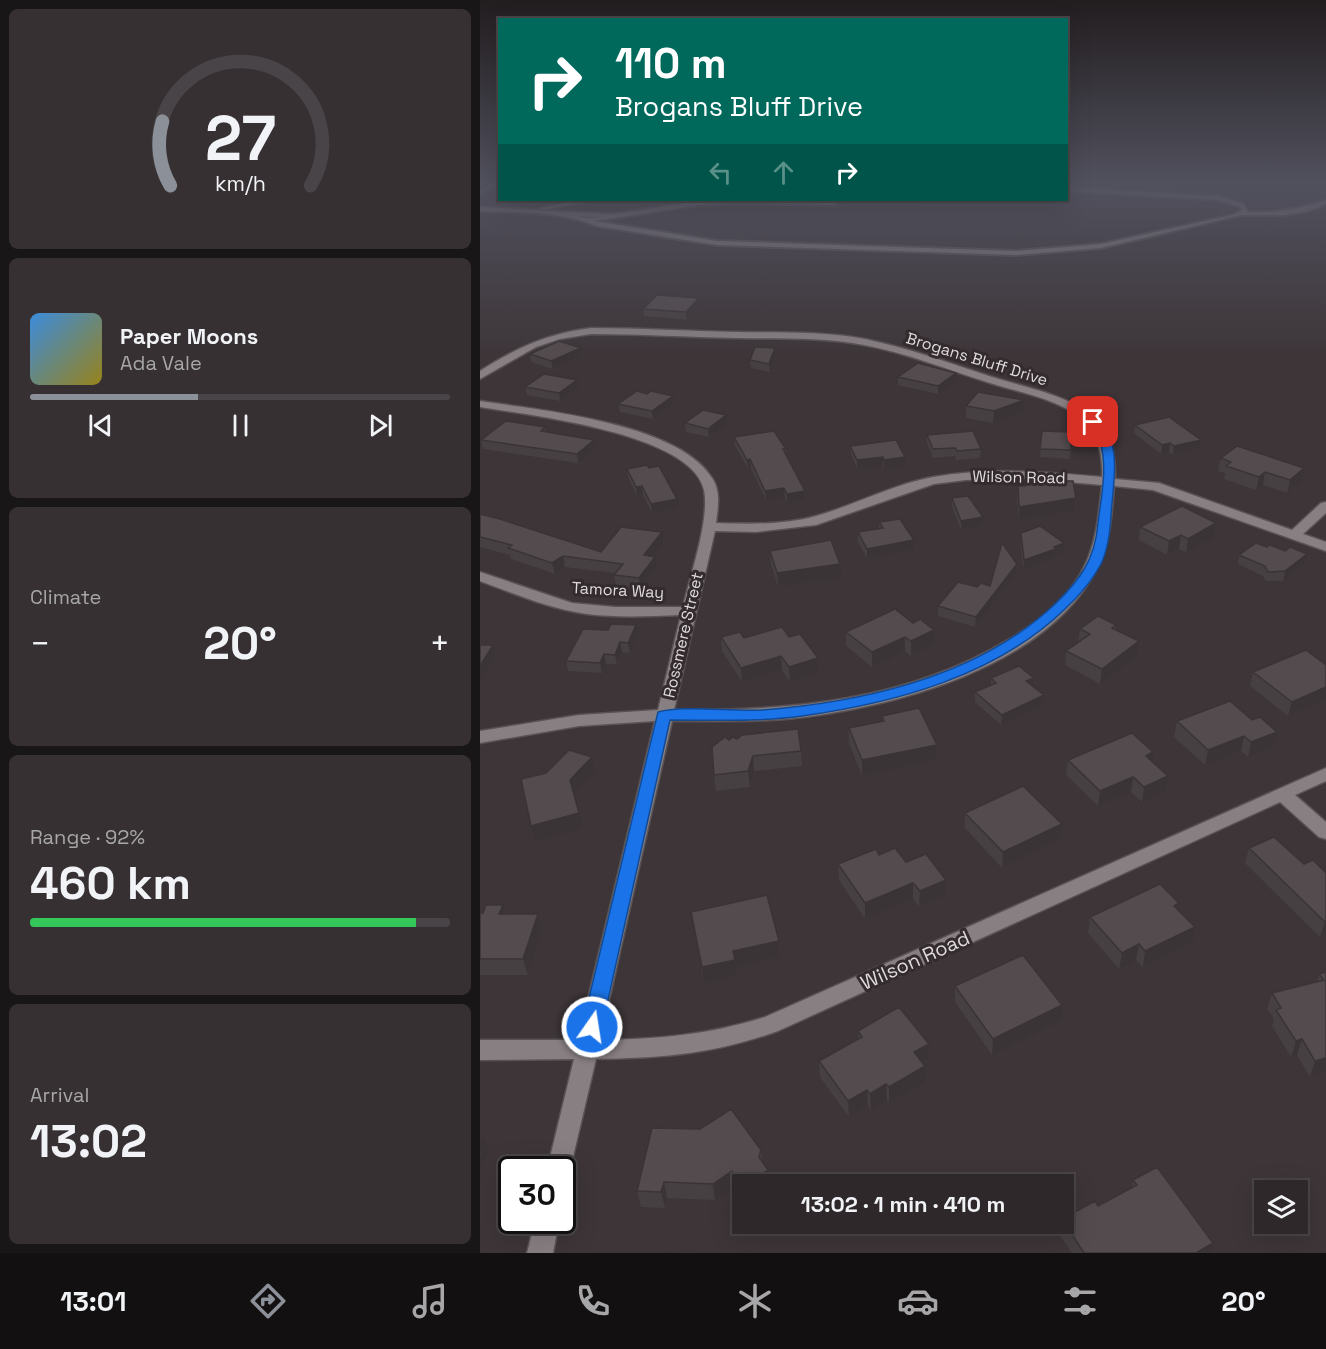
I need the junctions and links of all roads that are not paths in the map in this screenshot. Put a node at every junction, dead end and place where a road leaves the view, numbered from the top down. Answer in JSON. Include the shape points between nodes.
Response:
{"nodes":[{"id":1,"x":707,"y":241,"type":"edge"},
{"id":2,"x":1120,"y":241,"type":"edge"},
{"id":3,"x":480,"y":376,"type":"edge"},
{"id":4,"x":480,"y":404,"type":"edge"},
{"id":5,"x":1108,"y":480,"type":"junction"},
{"id":6,"x":1326,"y":506,"type":"edge"},
{"id":7,"x":709,"y":527,"type":"junction"},
{"id":8,"x":1295,"y":535,"type":"junction"},
{"id":9,"x":1326,"y":547,"type":"edge"},
{"id":10,"x":480,"y":576,"type":"edge"},
{"id":11,"x":688,"y":611,"type":"junction"},
{"id":12,"x":664,"y":715,"type":"junction"},
{"id":13,"x":480,"y":737,"type":"edge"},
{"id":14,"x":1326,"y":774,"type":"edge"},
{"id":15,"x":1282,"y":794,"type":"junction"},
{"id":16,"x":1326,"y":832,"type":"edge"},
{"id":17,"x":587,"y":1048,"type":"junction"},
{"id":18,"x":480,"y":1050,"type":"edge"},
{"id":19,"x":562,"y":1156,"type":"edge"},
{"id":20,"x":544,"y":1234,"type":"edge"},
{"id":21,"x":540,"y":1253,"type":"edge"}],
"edges":[{"from":1,"to":2,"type":"lane","via":[[1016,253]]},
{"from":3,"to":5,"type":"street","name":"Brogans Bluff Drive","via":[[527,345],[591,331],[866,342],[1043,396],[1073,409],[1093,422],[1105,440]]},
{"from":4,"to":7,"type":"street","name":"Rossmere Street","via":[[630,433],[675,450],[707,479],[712,499]]},
{"from":5,"to":7,"type":"street","name":"Wilson Road","via":[[1023,474],[966,476],[916,486],[816,521],[756,528]]},
{"from":5,"to":8,"type":"street","name":"Wilson Road","via":[[1173,491]]},
{"from":5,"to":12,"type":"street","name":"Brogans Bluff Drive","via":[[1103,539],[1095,564],[1081,587],[1049,619],[976,664],[913,687],[838,705],[760,715]]},
{"from":6,"to":8,"type":"street"},
{"from":7,"to":11,"type":"street","name":"Rossmere Street"},
{"from":8,"to":9,"type":"street","name":"Wilson Road"},
{"from":10,"to":11,"type":"street","name":"Tamora Way","via":[[574,608]]},
{"from":11,"to":12,"type":"street","name":"Rossmere Street"},
{"from":12,"to":13,"type":"street","name":"Brogans Bluff Drive","via":[[574,720]]},
{"from":12,"to":17,"type":"street","name":"Rossmere Street"},
{"from":14,"to":15,"type":"street","name":"Wilson Road"},
{"from":15,"to":16,"type":"street"},
{"from":15,"to":17,"type":"street","name":"Wilson Road","via":[[770,1025],[693,1045]]},
{"from":17,"to":18,"type":"street","name":"Wilson Road"},
{"from":17,"to":19,"type":"street","name":"Rossmere Street"},
{"from":20,"to":21,"type":"street"}]}
